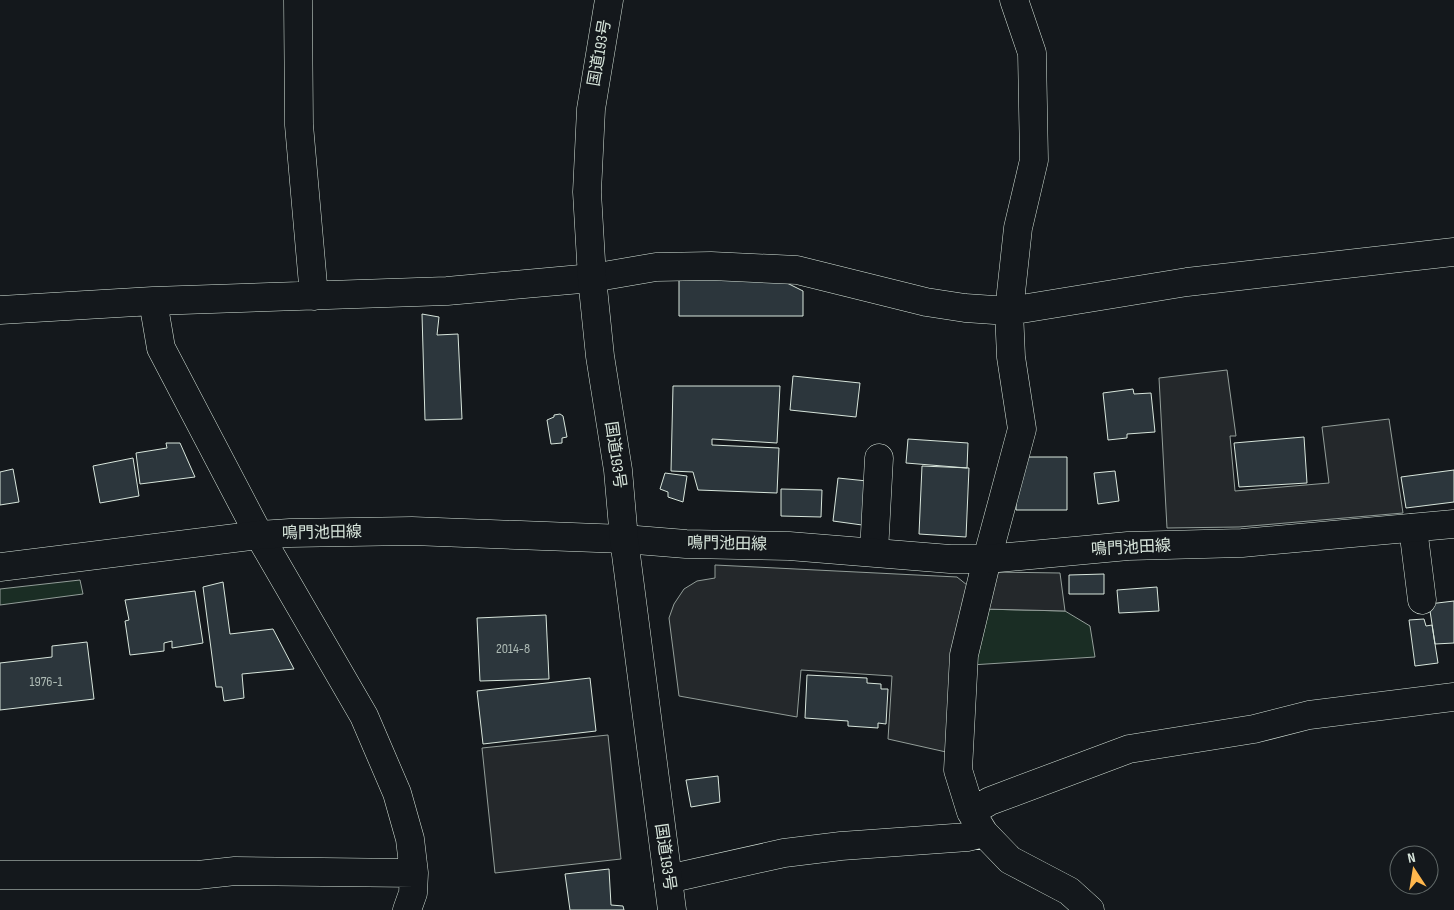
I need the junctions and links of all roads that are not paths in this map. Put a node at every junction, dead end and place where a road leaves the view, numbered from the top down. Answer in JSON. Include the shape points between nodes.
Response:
{"nodes":[{"id":1,"x":298,"y":0,"type":"edge"},
{"id":2,"x":609,"y":0,"type":"edge"},
{"id":3,"x":1014,"y":0,"type":"edge"},
{"id":4,"x":1454,"y":252,"type":"edge"},
{"id":5,"x":592,"y":278,"type":"junction"},
{"id":6,"x":314,"y":296,"type":"junction"},
{"id":7,"x":153,"y":301,"type":"junction"},
{"id":8,"x":0,"y":310,"type":"edge"},
{"id":9,"x":1009,"y":311,"type":"junction"},
{"id":10,"x":879,"y":458,"type":"dead end"},
{"id":11,"x":1454,"y":524,"type":"edge"},
{"id":12,"x":1413,"y":528,"type":"junction"},
{"id":13,"x":259,"y":535,"type":"junction"},
{"id":14,"x":624,"y":539,"type":"junction"},
{"id":15,"x":874,"y":552,"type":"junction"},
{"id":16,"x":987,"y":559,"type":"junction"},
{"id":17,"x":0,"y":567,"type":"edge"},
{"id":18,"x":1422,"y":600,"type":"dead end"},
{"id":19,"x":1454,"y":697,"type":"edge"},
{"id":20,"x":977,"y":823,"type":"junction"},
{"id":21,"x":414,"y":873,"type":"junction"},
{"id":22,"x":0,"y":875,"type":"edge"},
{"id":23,"x":668,"y":879,"type":"junction"},
{"id":24,"x":407,"y":910,"type":"edge"},
{"id":25,"x":672,"y":910,"type":"edge"},
{"id":26,"x":1090,"y":910,"type":"edge"}],
"edges":[{"from":1,"to":6,"type":"main road","via":[[299,125]]},
{"from":2,"to":5,"type":"main road","name":"国道193号","via":[[591,109],[587,192]]},
{"from":3,"to":9,"type":"main road","via":[[1032,53],[1034,160],[1018,228]]},
{"from":4,"to":9,"type":"main road","via":[[1186,282]]},
{"from":5,"to":6,"type":"main road","via":[[446,291]]},
{"from":5,"to":9,"type":"main road","via":[[656,267],[797,270],[926,302]]},
{"from":5,"to":14,"type":"main road","name":"国道193号"},
{"from":6,"to":7,"type":"main road"},
{"from":7,"to":8,"type":"main road"},
{"from":7,"to":13,"type":"main road","via":[[161,348]]},
{"from":9,"to":16,"type":"main road","via":[[1011,357],[1022,429]]},
{"from":10,"to":15,"type":"main road"},
{"from":11,"to":12,"type":"main road","name":"鳴門池田線"},
{"from":12,"to":16,"type":"main road","name":"鳴門池田線","via":[[1242,543],[1128,546]]},
{"from":12,"to":18,"type":"main road"},
{"from":13,"to":14,"type":"main road","name":"鳴門池田線","via":[[412,531]]},
{"from":13,"to":17,"type":"main road","name":"鳴門池田線"},
{"from":13,"to":21,"type":"main road","via":[[364,716],[397,793],[410,839]]},
{"from":14,"to":15,"type":"main road","name":"鳴門池田線"},
{"from":14,"to":23,"type":"main road","name":"国道193号"},
{"from":15,"to":16,"type":"main road","name":"鳴門池田線"},
{"from":16,"to":20,"type":"main road","via":[[964,655],[958,770]]},
{"from":19,"to":20,"type":"main road","via":[[1308,714],[1254,729],[1129,749],[990,801]]},
{"from":20,"to":23,"type":"main road","via":[[968,837],[784,853]]},
{"from":20,"to":26,"type":"main road","via":[[1010,860],[1069,891]]},
{"from":21,"to":22,"type":"main road","via":[[235,871],[198,875]]},
{"from":21,"to":24,"type":"main road","via":[[413,893]]},
{"from":23,"to":25,"type":"main road","name":"国道193号"}]}
